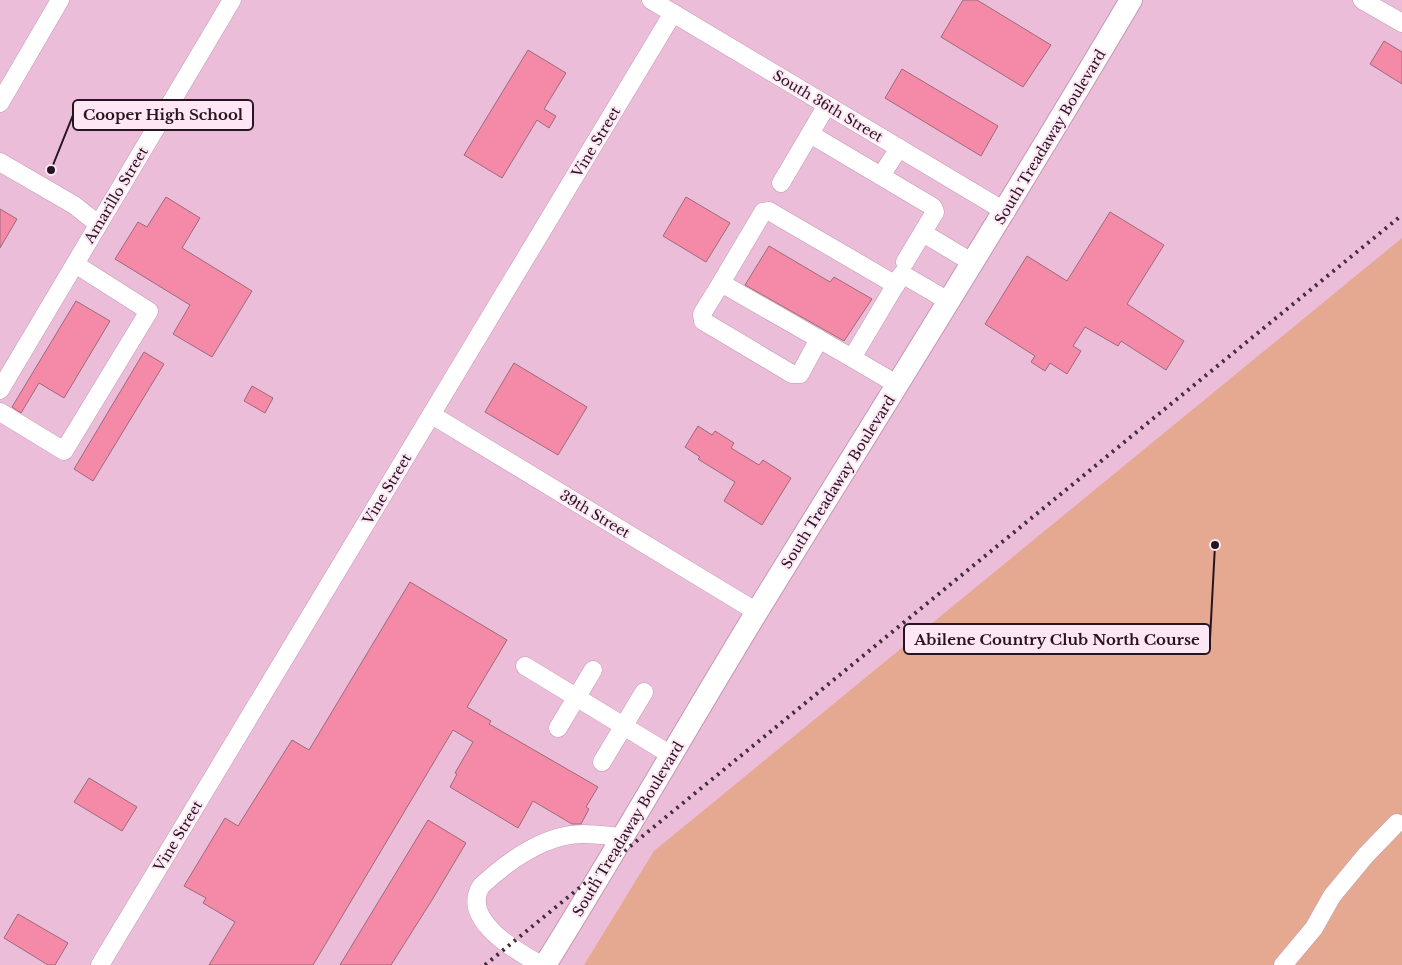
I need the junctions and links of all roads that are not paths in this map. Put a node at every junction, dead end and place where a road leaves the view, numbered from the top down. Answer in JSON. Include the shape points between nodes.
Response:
{"nodes":[{"id":1,"x":60,"y":0,"type":"edge"},
{"id":2,"x":232,"y":0,"type":"edge"},
{"id":3,"x":651,"y":0,"type":"edge"},
{"id":4,"x":1131,"y":0,"type":"edge"},
{"id":5,"x":1366,"y":1,"type":"edge"},
{"id":6,"x":674,"y":13,"type":"junction"},
{"id":7,"x":1402,"y":23,"type":"edge"},
{"id":8,"x":0,"y":103,"type":"edge"},
{"id":9,"x":827,"y":105,"type":"junction"},
{"id":10,"x":810,"y":134,"type":"junction"},
{"id":11,"x":899,"y":148,"type":"junction"},
{"id":12,"x":0,"y":162,"type":"edge"},
{"id":13,"x":881,"y":176,"type":"junction"},
{"id":14,"x":781,"y":183,"type":"dead end"},
{"id":15,"x":1006,"y":212,"type":"junction"},
{"id":16,"x":98,"y":224,"type":"junction"},
{"id":17,"x":923,"y":233,"type":"junction"},
{"id":18,"x":906,"y":262,"type":"dead end"},
{"id":19,"x":75,"y":264,"type":"junction"},
{"id":20,"x":973,"y":264,"type":"junction"},
{"id":21,"x":721,"y":283,"type":"junction"},
{"id":22,"x":896,"y":285,"type":"junction"},
{"id":23,"x":950,"y":302,"type":"junction"},
{"id":24,"x":819,"y":339,"type":"junction"},
{"id":25,"x":852,"y":358,"type":"junction"},
{"id":26,"x":6,"y":366,"type":"edge"},
{"id":27,"x":898,"y":385,"type":"junction"},
{"id":28,"x":0,"y":390,"type":"edge"},
{"id":29,"x":0,"y":412,"type":"edge"},
{"id":30,"x":432,"y":415,"type":"junction"},
{"id":31,"x":757,"y":612,"type":"junction"},
{"id":32,"x":524,"y":666,"type":"dead end"},
{"id":33,"x":593,"y":670,"type":"dead end"},
{"id":34,"x":644,"y":692,"type":"dead end"},
{"id":35,"x":577,"y":697,"type":"junction"},
{"id":36,"x":624,"y":726,"type":"junction"},
{"id":37,"x":558,"y":728,"type":"dead end"},
{"id":38,"x":671,"y":755,"type":"junction"},
{"id":39,"x":602,"y":762,"type":"dead end"},
{"id":40,"x":1397,"y":823,"type":"dead end"},
{"id":41,"x":622,"y":838,"type":"junction"},
{"id":42,"x":100,"y":965,"type":"edge"},
{"id":43,"x":541,"y":965,"type":"edge"},
{"id":44,"x":545,"y":965,"type":"edge"},
{"id":45,"x":1283,"y":965,"type":"edge"}],
"edges":[{"from":1,"to":8,"type":"street"},
{"from":2,"to":16,"type":"street","name":"Amarillo Street"},
{"from":3,"to":6,"type":"street","name":"South 36th Street"},
{"from":4,"to":15,"type":"main road","name":"South Treadaway Boulevard"},
{"from":5,"to":7,"type":"street"},
{"from":6,"to":9,"type":"street","name":"South 36th Street"},
{"from":6,"to":30,"type":"street","name":"Vine Street"},
{"from":9,"to":10,"type":"street"},
{"from":9,"to":11,"type":"street","name":"South 36th Street"},
{"from":10,"to":13,"type":"street"},
{"from":10,"to":14,"type":"street"},
{"from":11,"to":13,"type":"street"},
{"from":11,"to":15,"type":"street","name":"South 36th Street"},
{"from":12,"to":16,"type":"street","via":[[74,205]]},
{"from":13,"to":17,"type":"street","via":[[933,207],[935,212]]},
{"from":15,"to":20,"type":"main road","name":"South Treadaway Boulevard"},
{"from":16,"to":19,"type":"street","name":"Amarillo Street"},
{"from":17,"to":18,"type":"street"},
{"from":17,"to":20,"type":"street"},
{"from":19,"to":26,"type":"street","name":"Amarillo Street"},
{"from":19,"to":29,"type":"street","via":[[149,311],[64,452]]},
{"from":20,"to":23,"type":"main road","name":"South Treadaway Boulevard"},
{"from":21,"to":22,"type":"street","via":[[763,212],[769,211]]},
{"from":21,"to":24,"type":"street"},
{"from":21,"to":24,"type":"street","via":[[702,314],[703,321],[792,374],[800,374]]},
{"from":22,"to":23,"type":"street","via":[[902,274]]},
{"from":22,"to":25,"type":"street"},
{"from":23,"to":27,"type":"main road","name":"South Treadaway Boulevard"},
{"from":24,"to":25,"type":"street"},
{"from":25,"to":27,"type":"street"},
{"from":26,"to":28,"type":"street","name":"Amarillo Street"},
{"from":27,"to":31,"type":"main road","name":"South Treadaway Boulevard"},
{"from":30,"to":31,"type":"street","name":"39th Street"},
{"from":30,"to":42,"type":"street","name":"Vine Street"},
{"from":31,"to":38,"type":"main road","name":"South Treadaway Boulevard"},
{"from":32,"to":35,"type":"street"},
{"from":33,"to":35,"type":"street"},
{"from":34,"to":36,"type":"street"},
{"from":35,"to":36,"type":"street"},
{"from":35,"to":37,"type":"street"},
{"from":36,"to":38,"type":"street"},
{"from":36,"to":39,"type":"street"},
{"from":38,"to":41,"type":"main road","name":"South Treadaway Boulevard"},
{"from":40,"to":45,"type":"street","via":[[1332,896],[1314,928]]},
{"from":41,"to":43,"type":"street","via":[[582,834],[542,843],[516,858],[481,886],[477,898],[479,909],[491,931]]},
{"from":41,"to":44,"type":"main road","name":"South Treadaway Boulevard"}]}
